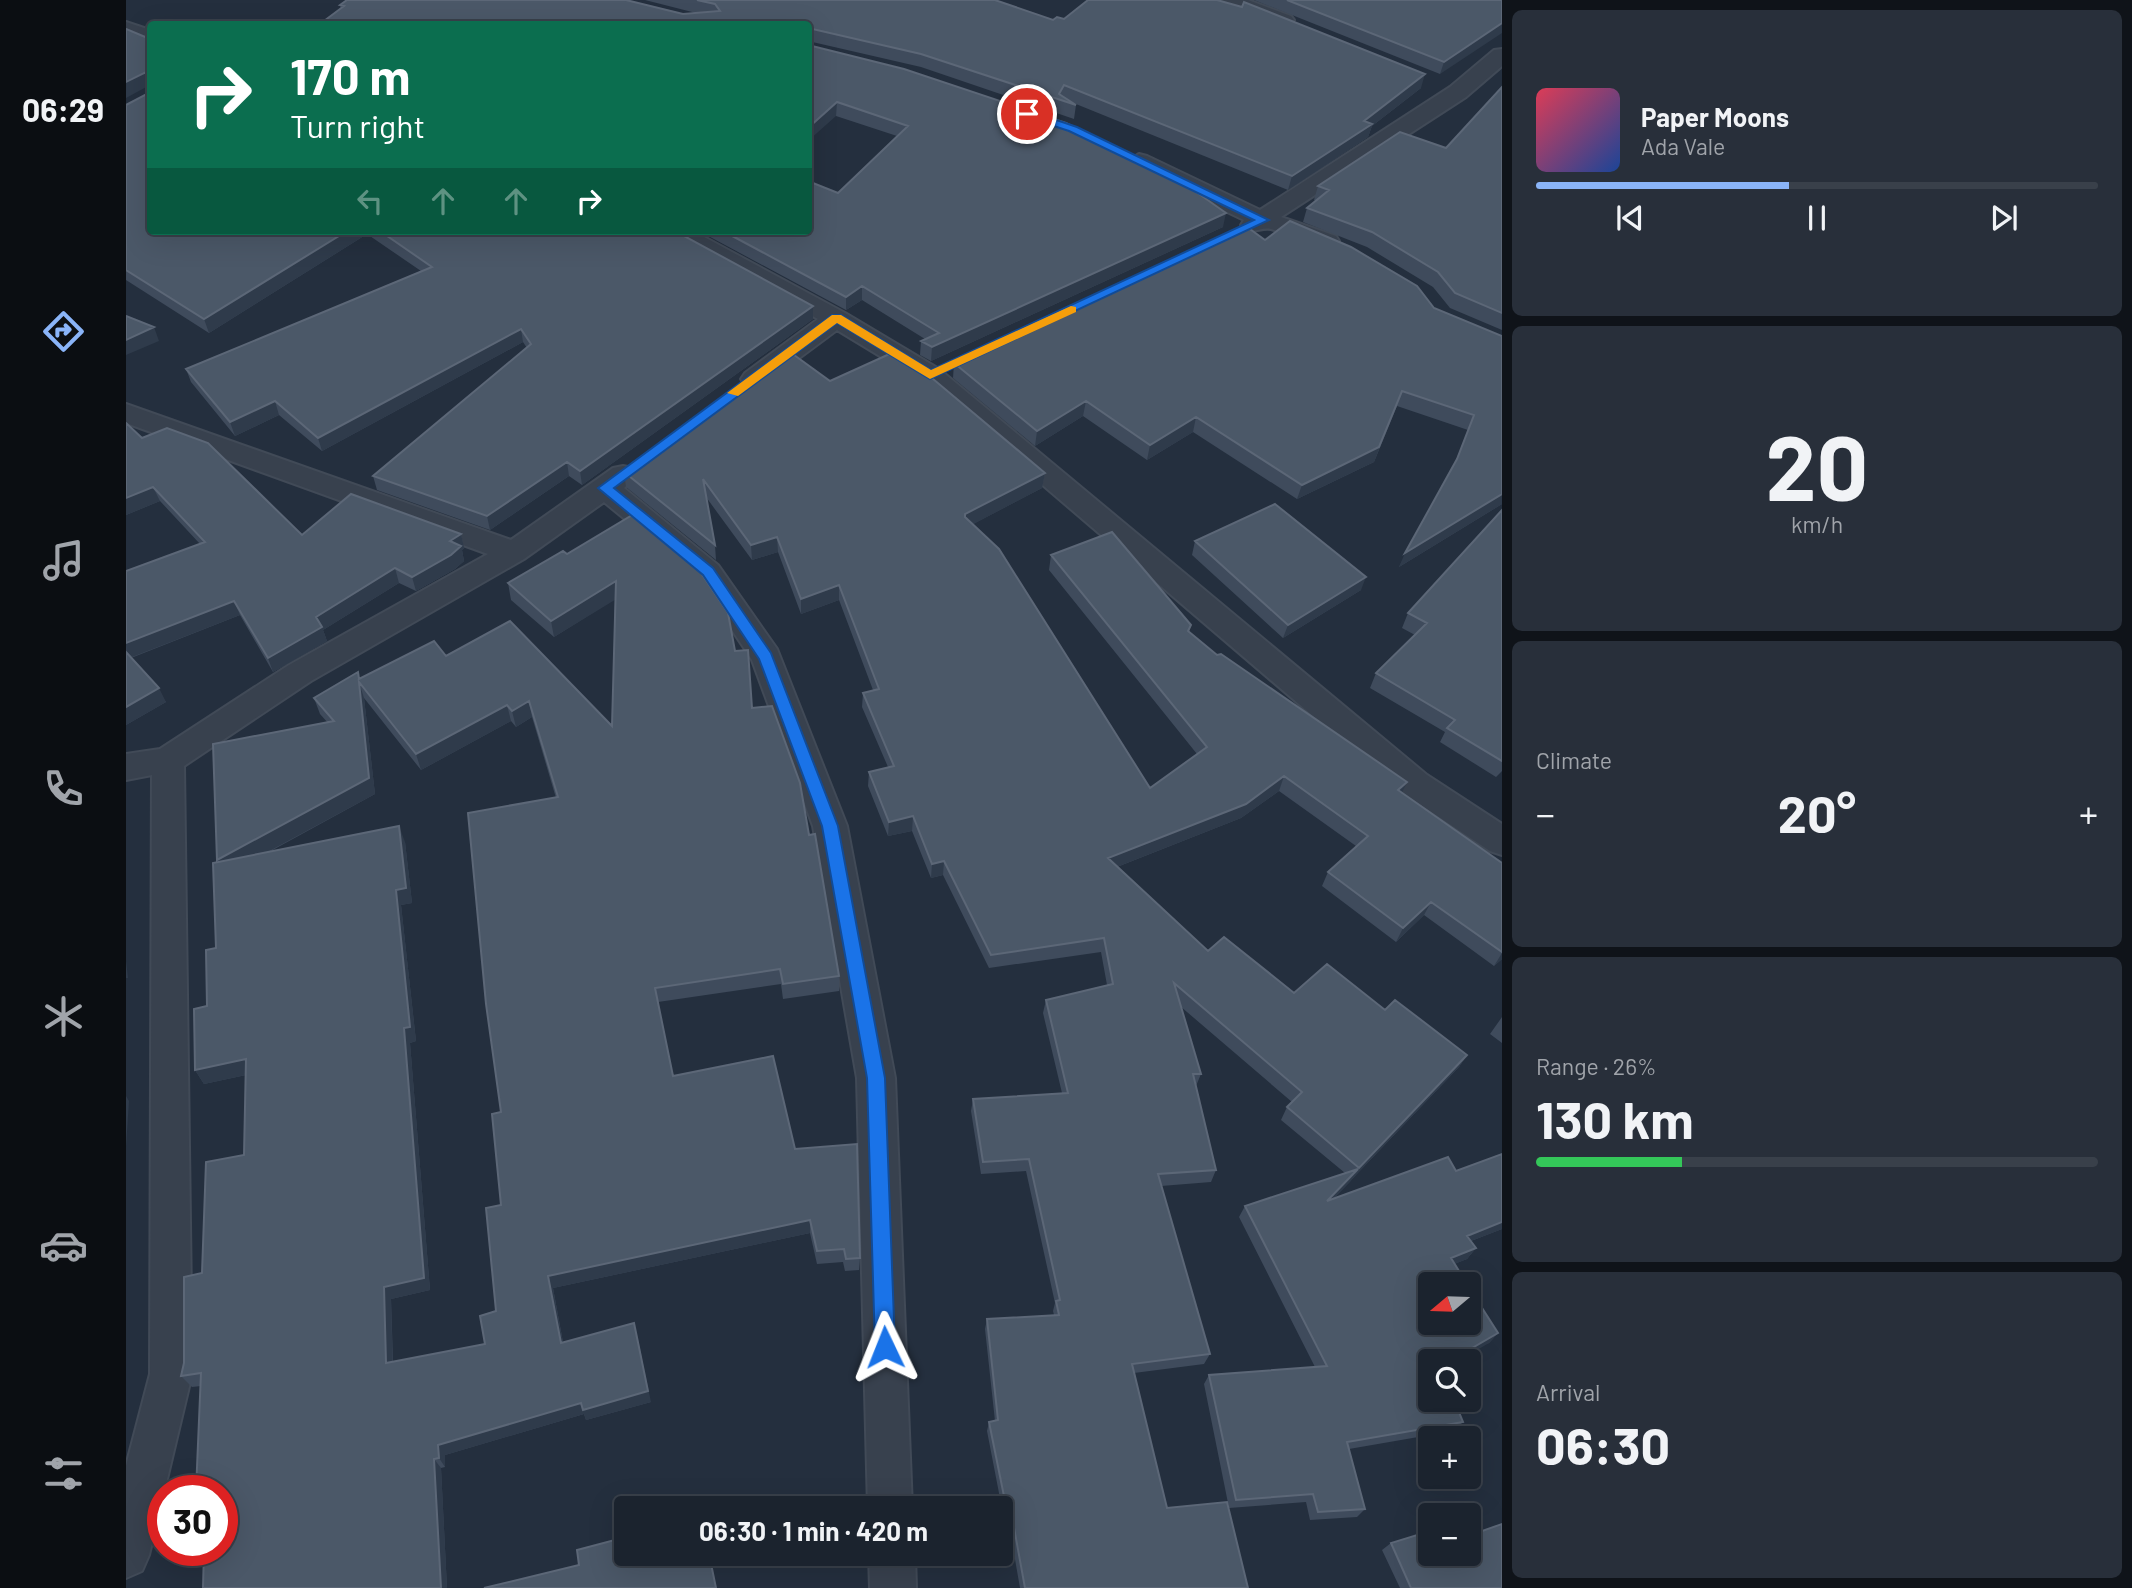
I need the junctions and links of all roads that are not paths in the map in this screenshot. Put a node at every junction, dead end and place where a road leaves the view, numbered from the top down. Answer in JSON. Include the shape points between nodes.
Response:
{"nodes":[{"id":1,"x":1229,"y":0,"type":"edge"},
{"id":2,"x":126,"y":28,"type":"edge"},
{"id":3,"x":1304,"y":28,"type":"edge"},
{"id":4,"x":147,"y":36,"type":"edge"},
{"id":5,"x":1502,"y":55,"type":"edge"},
{"id":6,"x":1432,"y":81,"type":"dead end"},
{"id":7,"x":1458,"y":92,"type":"junction"},
{"id":8,"x":1121,"y":152,"type":"edge"},
{"id":9,"x":1263,"y":220,"type":"junction"},
{"id":10,"x":682,"y":235,"type":"edge"},
{"id":11,"x":1226,"y":237,"type":"edge"},
{"id":12,"x":1344,"y":249,"type":"edge"},
{"id":13,"x":836,"y":318,"type":"junction"},
{"id":14,"x":726,"y":399,"type":"edge"},
{"id":15,"x":126,"y":412,"type":"edge"},
{"id":16,"x":649,"y":456,"type":"edge"},
{"id":17,"x":605,"y":488,"type":"junction"},
{"id":18,"x":514,"y":552,"type":"junction"},
{"id":19,"x":168,"y":760,"type":"junction"},
{"id":20,"x":126,"y":767,"type":"edge"},
{"id":21,"x":1502,"y":841,"type":"edge"},
{"id":22,"x":890,"y":1496,"type":"edge"},
{"id":23,"x":126,"y":1555,"type":"edge"},
{"id":24,"x":892,"y":1566,"type":"edge"},
{"id":25,"x":893,"y":1588,"type":"edge"}],
"edges":[{"from":1,"to":3,"type":"street"},
{"from":2,"to":4,"type":"street"},
{"from":5,"to":7,"type":"street"},
{"from":6,"to":7,"type":"street"},
{"from":7,"to":9,"type":"street"},
{"from":8,"to":9,"type":"street"},
{"from":9,"to":11,"type":"street"},
{"from":9,"to":12,"type":"street","via":[[1293,227]]},
{"from":10,"to":13,"type":"street"},
{"from":13,"to":14,"type":"street"},
{"from":13,"to":21,"type":"street","via":[[943,369],[1415,784]]},
{"from":15,"to":18,"type":"street"},
{"from":16,"to":17,"type":"street"},
{"from":17,"to":18,"type":"street"},
{"from":17,"to":22,"type":"street","via":[[708,572],[766,657],[830,826],[876,1078]]},
{"from":18,"to":19,"type":"street","via":[[300,673]]},
{"from":19,"to":20,"type":"street"},
{"from":19,"to":23,"type":"street","via":[[171,1374]]},
{"from":24,"to":25,"type":"street"}]}
